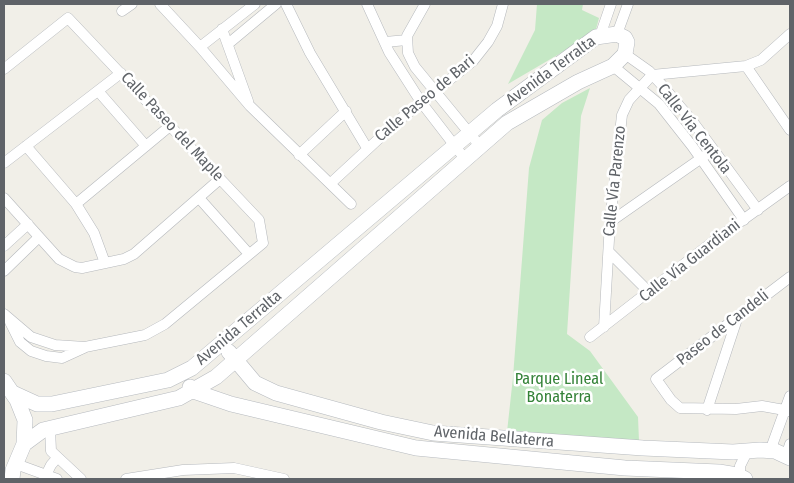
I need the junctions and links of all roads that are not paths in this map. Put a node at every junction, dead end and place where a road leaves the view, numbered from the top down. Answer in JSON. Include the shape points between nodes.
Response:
{"nodes":[{"id":1,"x":132,"y":4,"type":"edge"},
{"id":2,"x":160,"y":4,"type":"edge"},
{"id":3,"x":255,"y":4,"type":"edge"},
{"id":4,"x":276,"y":4,"type":"edge"},
{"id":5,"x":286,"y":4,"type":"edge"},
{"id":6,"x":367,"y":4,"type":"edge"},
{"id":7,"x":425,"y":4,"type":"edge"},
{"id":8,"x":503,"y":4,"type":"edge"},
{"id":9,"x":611,"y":4,"type":"edge"},
{"id":10,"x":628,"y":4,"type":"edge"},
{"id":11,"x":122,"y":11,"type":"dead end"},
{"id":12,"x":222,"y":30,"type":"junction"},
{"id":13,"x":618,"y":34,"type":"junction"},
{"id":14,"x":790,"y":34,"type":"edge"},
{"id":15,"x":600,"y":36,"type":"junction"},
{"id":16,"x":407,"y":40,"type":"junction"},
{"id":17,"x":385,"y":42,"type":"junction"},
{"id":18,"x":228,"y":44,"type":"junction"},
{"id":19,"x":200,"y":47,"type":"junction"},
{"id":20,"x":625,"y":54,"type":"junction"},
{"id":21,"x":613,"y":66,"type":"junction"},
{"id":22,"x":746,"y":66,"type":"junction"},
{"id":23,"x":4,"y":69,"type":"edge"},
{"id":24,"x":121,"y":73,"type":"junction"},
{"id":25,"x":652,"y":75,"type":"junction"},
{"id":26,"x":638,"y":87,"type":"junction"},
{"id":27,"x":98,"y":91,"type":"junction"},
{"id":28,"x":434,"y":91,"type":"junction"},
{"id":29,"x":421,"y":102,"type":"junction"},
{"id":30,"x":250,"y":106,"type":"junction"},
{"id":31,"x":346,"y":111,"type":"junction"},
{"id":32,"x":170,"y":126,"type":"junction"},
{"id":33,"x":790,"y":130,"type":"edge"},
{"id":34,"x":469,"y":133,"type":"junction"},
{"id":35,"x":26,"y":146,"type":"junction"},
{"id":36,"x":146,"y":146,"type":"junction"},
{"id":37,"x":455,"y":146,"type":"junction"},
{"id":38,"x":480,"y":146,"type":"junction"},
{"id":39,"x":367,"y":148,"type":"junction"},
{"id":40,"x":713,"y":150,"type":"junction"},
{"id":41,"x":299,"y":155,"type":"junction"},
{"id":42,"x":701,"y":158,"type":"junction"},
{"id":43,"x":465,"y":159,"type":"junction"},
{"id":44,"x":4,"y":163,"type":"edge"},
{"id":45,"x":220,"y":179,"type":"junction"},
{"id":46,"x":331,"y":183,"type":"junction"},
{"id":47,"x":790,"y":186,"type":"edge"},
{"id":48,"x":4,"y":198,"type":"edge"},
{"id":49,"x":199,"y":198,"type":"junction"},
{"id":50,"x":76,"y":204,"type":"junction"},
{"id":51,"x":351,"y":204,"type":"dead end"},
{"id":52,"x":758,"y":210,"type":"junction"},
{"id":53,"x":744,"y":220,"type":"junction"},
{"id":54,"x":610,"y":222,"type":"junction"},
{"id":55,"x":28,"y":224,"type":"junction"},
{"id":56,"x":39,"y":237,"type":"junction"},
{"id":57,"x":4,"y":246,"type":"edge"},
{"id":58,"x":608,"y":252,"type":"junction"},
{"id":59,"x":250,"y":254,"type":"junction"},
{"id":60,"x":105,"y":263,"type":"junction"},
{"id":61,"x":4,"y":271,"type":"edge"},
{"id":62,"x":790,"y":277,"type":"edge"},
{"id":63,"x":649,"y":292,"type":"junction"},
{"id":64,"x":738,"y":316,"type":"junction"},
{"id":65,"x":7,"y":317,"type":"edge"},
{"id":66,"x":604,"y":327,"type":"junction"},
{"id":67,"x":590,"y":337,"type":"dead end"},
{"id":68,"x":223,"y":342,"type":"junction"},
{"id":69,"x":235,"y":360,"type":"junction"},
{"id":70,"x":181,"y":374,"type":"junction"},
{"id":71,"x":4,"y":381,"type":"edge"},
{"id":72,"x":193,"y":391,"type":"junction"},
{"id":73,"x":13,"y":393,"type":"junction"},
{"id":74,"x":790,"y":396,"type":"edge"},
{"id":75,"x":707,"y":410,"type":"junction"},
{"id":76,"x":788,"y":410,"type":"edge"},
{"id":77,"x":50,"y":428,"type":"junction"},
{"id":78,"x":24,"y":444,"type":"junction"},
{"id":79,"x":770,"y":451,"type":"junction"},
{"id":80,"x":747,"y":452,"type":"junction"},
{"id":81,"x":789,"y":452,"type":"edge"},
{"id":82,"x":57,"y":458,"type":"junction"},
{"id":83,"x":11,"y":472,"type":"edge"},
{"id":84,"x":46,"y":475,"type":"junction"},
{"id":85,"x":169,"y":476,"type":"edge"},
{"id":86,"x":742,"y":478,"type":"edge"},
{"id":87,"x":57,"y":479,"type":"edge"},
{"id":88,"x":81,"y":479,"type":"edge"},
{"id":89,"x":126,"y":479,"type":"edge"},
{"id":90,"x":284,"y":479,"type":"edge"}],
"edges":[{"from":1,"to":11,"type":"street"},
{"from":2,"to":19,"type":"street"},
{"from":3,"to":12,"type":"street"},
{"from":4,"to":18,"type":"street"},
{"from":5,"to":31,"type":"street","via":[[310,52]]},
{"from":6,"to":17,"type":"street"},
{"from":7,"to":16,"type":"street"},
{"from":8,"to":28,"type":"street","name":"Calle Paseo de Bari","via":[[497,26],[473,61]]},
{"from":9,"to":15,"type":"street"},
{"from":10,"to":13,"type":"street"},
{"from":12,"to":18,"type":"street"},
{"from":12,"to":19,"type":"street"},
{"from":13,"to":15,"type":"street","name":"Avenida Terralta"},
{"from":13,"to":20,"type":"street","name":"Avenida Terralta","via":[[627,42]]},
{"from":14,"to":22,"type":"street","via":[[761,60]]},
{"from":15,"to":34,"type":"street","name":"Avenida Terralta"},
{"from":16,"to":17,"type":"street"},
{"from":16,"to":28,"type":"street","via":[[408,54]]},
{"from":17,"to":29,"type":"street"},
{"from":18,"to":30,"type":"street"},
{"from":19,"to":30,"type":"street"},
{"from":20,"to":21,"type":"street","name":"Avenida Terralta"},
{"from":20,"to":25,"type":"street","name":"Calle Vía Centola"},
{"from":21,"to":26,"type":"street","name":"Calle Vía Centola"},
{"from":21,"to":38,"type":"street","name":"Avenida Terralta","via":[[507,123]]},
{"from":22,"to":25,"type":"street"},
{"from":22,"to":33,"type":"street"},
{"from":23,"to":24,"type":"street","name":"Calle Paseo del Maple","via":[[68,18]]},
{"from":24,"to":27,"type":"street"},
{"from":24,"to":32,"type":"street","name":"Calle Paseo del Maple"},
{"from":25,"to":26,"type":"street","name":"Calle Vía Parenzo"},
{"from":25,"to":40,"type":"street","name":"Calle Vía Centola"},
{"from":26,"to":42,"type":"street","name":"Calle Vía Centola","via":[[659,104]]},
{"from":26,"to":54,"type":"street","name":"Calle Vía Parenzo","via":[[622,115]]},
{"from":27,"to":35,"type":"street"},
{"from":27,"to":36,"type":"street"},
{"from":28,"to":29,"type":"street","name":"Calle Paseo de Bari"},
{"from":28,"to":34,"type":"street"},
{"from":29,"to":37,"type":"street"},
{"from":29,"to":39,"type":"street","name":"Calle Paseo de Bari"},
{"from":30,"to":41,"type":"street"},
{"from":31,"to":39,"type":"street"},
{"from":31,"to":41,"type":"street"},
{"from":32,"to":36,"type":"street"},
{"from":32,"to":45,"type":"street","name":"Calle Paseo del Maple"},
{"from":34,"to":37,"type":"street","name":"Avenida Terralta"},
{"from":34,"to":38,"type":"street"},
{"from":35,"to":44,"type":"street"},
{"from":35,"to":50,"type":"street"},
{"from":36,"to":50,"type":"street"},
{"from":37,"to":43,"type":"street"},
{"from":37,"to":68,"type":"street","name":"Avenida Terralta"},
{"from":38,"to":43,"type":"street","name":"Avenida Terralta"},
{"from":39,"to":46,"type":"street","name":"Calle Paseo de Bari"},
{"from":40,"to":42,"type":"street"},
{"from":40,"to":52,"type":"street","name":"Calle Vía Centola"},
{"from":41,"to":46,"type":"street"},
{"from":42,"to":53,"type":"street","name":"Calle Vía Centola"},
{"from":42,"to":54,"type":"street"},
{"from":43,"to":69,"type":"street","name":"Avenida Terralta"},
{"from":45,"to":49,"type":"street"},
{"from":45,"to":59,"type":"street","name":"Calle Paseo del Maple","via":[[259,220],[263,243]]},
{"from":46,"to":51,"type":"street"},
{"from":47,"to":52,"type":"street","name":"Calle Vía Guardiani"},
{"from":48,"to":55,"type":"street"},
{"from":49,"to":59,"type":"street"},
{"from":49,"to":60,"type":"street","via":[[134,254]]},
{"from":50,"to":60,"type":"street","via":[[94,233]]},
{"from":52,"to":53,"type":"street","name":"Calle Vía Guardiani"},
{"from":53,"to":63,"type":"street","name":"Calle Vía Guardiani"},
{"from":54,"to":58,"type":"street","name":"Calle Vía Parenzo"},
{"from":55,"to":56,"type":"street"},
{"from":55,"to":57,"type":"street"},
{"from":56,"to":60,"type":"street","via":[[60,259],[75,267]]},
{"from":56,"to":61,"type":"street"},
{"from":58,"to":63,"type":"street"},
{"from":58,"to":66,"type":"street","name":"Calle Vía Parenzo"},
{"from":59,"to":65,"type":"street","via":[[152,332],[87,347],[62,358],[31,351],[20,342]]},
{"from":62,"to":64,"type":"street","name":"Paseo de Candeli"},
{"from":63,"to":66,"type":"street","name":"Calle Vía Guardiani"},
{"from":64,"to":75,"type":"street"},
{"from":64,"to":75,"type":"street","name":"Paseo de Candeli","via":[[656,379],[680,408]]},
{"from":66,"to":67,"type":"street","name":"Calle Vía Guardiani"},
{"from":68,"to":69,"type":"street","name":"Avenida Bellaterra"},
{"from":68,"to":70,"type":"street","name":"Avenida Terralta"},
{"from":69,"to":72,"type":"street","name":"Avenida Terralta"},
{"from":69,"to":80,"type":"street","name":"Avenida Bellaterra","via":[[255,383],[276,393],[433,433]]},
{"from":70,"to":72,"type":"street"},
{"from":70,"to":73,"type":"street","name":"Avenida Terralta","via":[[168,380],[52,404],[37,404]]},
{"from":71,"to":73,"type":"street"},
{"from":72,"to":77,"type":"street","name":"Avenida Terralta","via":[[179,398]]},
{"from":72,"to":86,"type":"street","name":"Avenida Bellaterra","via":[[231,404],[416,448],[625,468],[719,472]]},
{"from":73,"to":78,"type":"street","via":[[25,420]]},
{"from":74,"to":76,"type":"street"},
{"from":75,"to":76,"type":"street","via":[[762,406]]},
{"from":76,"to":79,"type":"street"},
{"from":77,"to":78,"type":"street","name":"Avenida Terralta","via":[[33,435]]},
{"from":77,"to":82,"type":"street","via":[[49,446]]},
{"from":78,"to":83,"type":"street"},
{"from":79,"to":80,"type":"street","name":"Avenida Bellaterra"},
{"from":79,"to":81,"type":"street","name":"Avenida Bellaterra"},
{"from":80,"to":86,"type":"street","via":[[740,466]]},
{"from":82,"to":84,"type":"street"},
{"from":82,"to":88,"type":"street"},
{"from":83,"to":84,"type":"street"},
{"from":84,"to":87,"type":"street"},
{"from":85,"to":89,"type":"street"},
{"from":85,"to":90,"type":"street","via":[[234,468]]}]}
